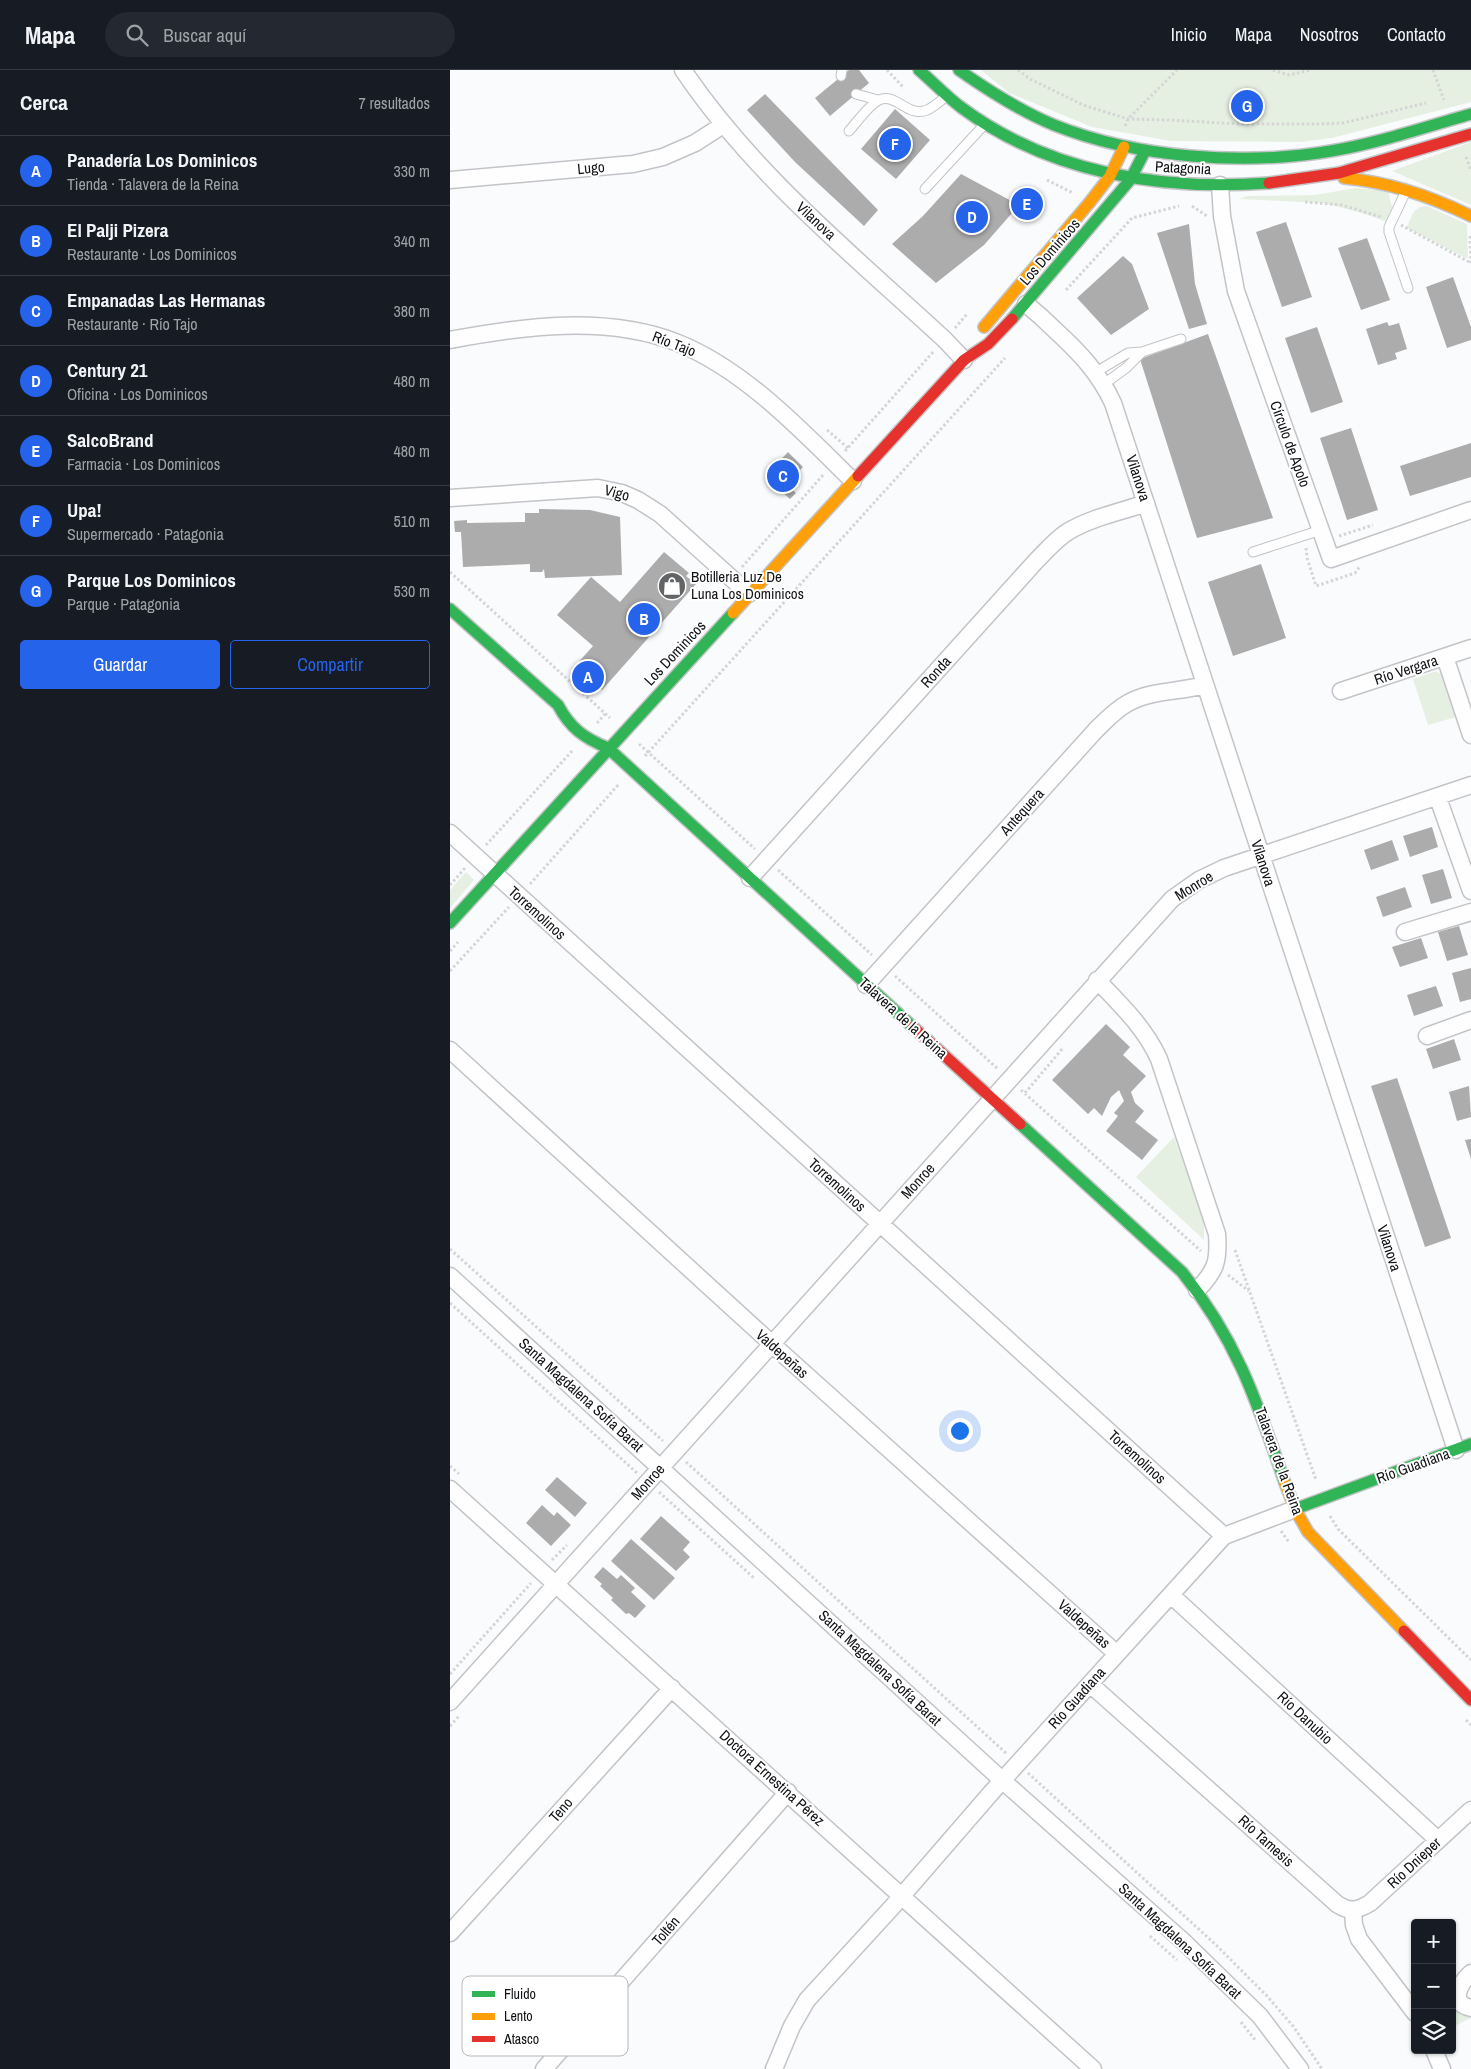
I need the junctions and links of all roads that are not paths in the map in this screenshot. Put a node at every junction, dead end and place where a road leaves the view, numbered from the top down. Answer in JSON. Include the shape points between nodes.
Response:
{"nodes":[{"id":1,"x":683,"y":70,"type":"edge"},
{"id":2,"x":918,"y":70,"type":"edge"},
{"id":3,"x":959,"y":70,"type":"edge"},
{"id":4,"x":856,"y":94,"type":"dead end"},
{"id":5,"x":947,"y":96,"type":"junction"},
{"id":6,"x":878,"y":100,"type":"junction"},
{"id":7,"x":1471,"y":114,"type":"edge"},
{"id":8,"x":985,"y":124,"type":"junction"},
{"id":9,"x":723,"y":125,"type":"junction"},
{"id":10,"x":849,"y":131,"type":"dead end"},
{"id":11,"x":1471,"y":134,"type":"edge"},
{"id":12,"x":1124,"y":147,"type":"junction"},
{"id":13,"x":1145,"y":151,"type":"junction"},
{"id":14,"x":1110,"y":176,"type":"junction"},
{"id":15,"x":1324,"y":177,"type":"junction"},
{"id":16,"x":450,"y":180,"type":"edge"},
{"id":17,"x":1130,"y":180,"type":"junction"},
{"id":18,"x":1220,"y":185,"type":"junction"},
{"id":19,"x":1408,"y":188,"type":"junction"},
{"id":20,"x":925,"y":189,"type":"dead end"},
{"id":21,"x":1471,"y":216,"type":"edge"},
{"id":22,"x":1408,"y":288,"type":"dead end"},
{"id":23,"x":1026,"y":304,"type":"junction"},
{"id":24,"x":1182,"y":339,"type":"dead end"},
{"id":25,"x":450,"y":340,"type":"edge"},
{"id":26,"x":1142,"y":352,"type":"junction"},
{"id":27,"x":964,"y":360,"type":"junction"},
{"id":28,"x":1100,"y":378,"type":"junction"},
{"id":29,"x":853,"y":481,"type":"junction"},
{"id":30,"x":450,"y":498,"type":"edge"},
{"id":31,"x":1146,"y":503,"type":"junction"},
{"id":32,"x":1471,"y":510,"type":"edge"},
{"id":33,"x":1321,"y":530,"type":"junction"},
{"id":34,"x":1253,"y":552,"type":"dead end"},
{"id":35,"x":749,"y":594,"type":"junction"},
{"id":36,"x":450,"y":609,"type":"edge"},
{"id":37,"x":1471,"y":648,"type":"edge"},
{"id":38,"x":1445,"y":657,"type":"junction"},
{"id":39,"x":1205,"y":685,"type":"junction"},
{"id":40,"x":1341,"y":691,"type":"dead end"},
{"id":41,"x":558,"y":705,"type":"junction"},
{"id":42,"x":575,"y":711,"type":"dead end"},
{"id":43,"x":599,"y":731,"type":"dead end"},
{"id":44,"x":1471,"y":735,"type":"edge"},
{"id":45,"x":608,"y":748,"type":"junction"},
{"id":46,"x":1471,"y":785,"type":"edge"},
{"id":47,"x":1438,"y":798,"type":"junction"},
{"id":48,"x":450,"y":833,"type":"edge"},
{"id":49,"x":1261,"y":855,"type":"junction"},
{"id":50,"x":494,"y":874,"type":"junction"},
{"id":51,"x":750,"y":878,"type":"junction"},
{"id":52,"x":1471,"y":890,"type":"edge"},
{"id":53,"x":1471,"y":912,"type":"edge"},
{"id":54,"x":450,"y":923,"type":"edge"},
{"id":55,"x":1405,"y":932,"type":"dead end"},
{"id":56,"x":1097,"y":980,"type":"junction"},
{"id":57,"x":866,"y":985,"type":"junction"},
{"id":58,"x":1471,"y":1020,"type":"edge"},
{"id":59,"x":1427,"y":1036,"type":"dead end"},
{"id":60,"x":450,"y":1050,"type":"edge"},
{"id":61,"x":992,"y":1098,"type":"junction"},
{"id":62,"x":879,"y":1223,"type":"junction"},
{"id":63,"x":450,"y":1276,"type":"edge"},
{"id":64,"x":1197,"y":1290,"type":"junction"},
{"id":65,"x":771,"y":1344,"type":"junction"},
{"id":66,"x":1471,"y":1444,"type":"edge"},
{"id":67,"x":1456,"y":1450,"type":"junction"},
{"id":68,"x":660,"y":1468,"type":"junction"},
{"id":69,"x":450,"y":1489,"type":"edge"},
{"id":70,"x":1298,"y":1516,"type":"junction"},
{"id":71,"x":1224,"y":1536,"type":"junction"},
{"id":72,"x":557,"y":1584,"type":"junction"},
{"id":73,"x":1171,"y":1595,"type":"junction"},
{"id":74,"x":1117,"y":1654,"type":"junction"},
{"id":75,"x":1090,"y":1684,"type":"junction"},
{"id":76,"x":672,"y":1688,"type":"junction"},
{"id":77,"x":1471,"y":1700,"type":"edge"},
{"id":78,"x":450,"y":1702,"type":"edge"},
{"id":79,"x":1003,"y":1780,"type":"junction"},
{"id":80,"x":788,"y":1792,"type":"junction"},
{"id":81,"x":1471,"y":1810,"type":"edge"},
{"id":82,"x":1438,"y":1840,"type":"junction"},
{"id":83,"x":902,"y":1895,"type":"junction"},
{"id":84,"x":1353,"y":1910,"type":"junction"},
{"id":85,"x":450,"y":1933,"type":"edge"},
{"id":86,"x":1471,"y":1973,"type":"edge"},
{"id":87,"x":626,"y":1976,"type":"edge"},
{"id":88,"x":1461,"y":2003,"type":"edge"},
{"id":89,"x":1412,"y":2009,"type":"edge"},
{"id":90,"x":1436,"y":2054,"type":"edge"},
{"id":91,"x":555,"y":2056,"type":"edge"},
{"id":92,"x":544,"y":2069,"type":"edge"},
{"id":93,"x":774,"y":2069,"type":"edge"},
{"id":94,"x":1093,"y":2069,"type":"edge"},
{"id":95,"x":1300,"y":2069,"type":"edge"},
{"id":96,"x":1442,"y":2069,"type":"edge"}],
"edges":[{"from":1,"to":9,"type":"street","name":"Vilanova"},
{"from":2,"to":5,"type":"street","name":"Patagonia"},
{"from":3,"to":12,"type":"street","name":"Patagonia","via":[[995,96],[1033,117],[1073,134]]},
{"from":4,"to":6,"type":"lane"},
{"from":5,"to":6,"type":"lane","via":[[928,110],[918,112],[892,99]]},
{"from":5,"to":8,"type":"street","name":"Patagonia"},
{"from":6,"to":10,"type":"lane"},
{"from":7,"to":13,"type":"street","name":"Patagonia","via":[[1344,149],[1303,154],[1220,157]]},
{"from":8,"to":14,"type":"street","name":"Patagonia","via":[[1041,154]]},
{"from":8,"to":20,"type":"lane"},
{"from":9,"to":16,"type":"street","name":"Lugo","via":[[696,143],[663,157],[633,164]]},
{"from":9,"to":27,"type":"street","name":"Vilanova","via":[[787,194]]},
{"from":11,"to":15,"type":"street","name":"Patagonia"},
{"from":12,"to":13,"type":"street","name":"Patagonia"},
{"from":12,"to":14,"type":"street","name":"Los Dominicos"},
{"from":13,"to":17,"type":"street","name":"Los Dominicos"},
{"from":14,"to":17,"type":"street","name":"Patagonia"},
{"from":14,"to":27,"type":"street","name":"Los Dominicos","via":[[974,339]]},
{"from":15,"to":18,"type":"street","name":"Patagonia"},
{"from":15,"to":19,"type":"street","via":[[1380,180]]},
{"from":17,"to":18,"type":"street","name":"Patagonia"},
{"from":17,"to":23,"type":"street","name":"Los Dominicos"},
{"from":18,"to":33,"type":"street","name":"Círculo de Apolo","via":[[1222,216],[1236,291]]},
{"from":19,"to":21,"type":"street"},
{"from":19,"to":22,"type":"lane","via":[[1389,232]]},
{"from":23,"to":27,"type":"street","name":"Los Dominicos","via":[[988,344]]},
{"from":23,"to":28,"type":"street","name":"Vilanova","via":[[1072,346]]},
{"from":24,"to":26,"type":"lane"},
{"from":25,"to":29,"type":"street","name":"Río Tajo","via":[[512,330],[580,326],[620,329],[668,339],[703,356],[755,391]]},
{"from":26,"to":28,"type":"lane","via":[[1126,368]]},
{"from":26,"to":28,"type":"lane","via":[[1128,353]]},
{"from":27,"to":29,"type":"street","name":"Los Dominicos"},
{"from":28,"to":31,"type":"street","name":"Vilanova","via":[[1113,404]]},
{"from":29,"to":35,"type":"street","name":"Los Dominicos"},
{"from":30,"to":35,"type":"street","name":"Vigo","via":[[598,488],[622,492],[660,514]]},
{"from":31,"to":39,"type":"street","name":"Vilanova"},
{"from":31,"to":51,"type":"street","name":"Ronda","via":[[1068,532],[1037,560]]},
{"from":32,"to":33,"type":"street","name":"Círculo de Apolo","via":[[1331,559]]},
{"from":33,"to":34,"type":"lane"},
{"from":35,"to":45,"type":"street","name":"Los Dominicos"},
{"from":36,"to":41,"type":"street","name":"Talavera de la Reina"},
{"from":37,"to":38,"type":"street","name":"Río Vergara"},
{"from":38,"to":40,"type":"street","name":"Río Vergara"},
{"from":38,"to":44,"type":"street"},
{"from":39,"to":49,"type":"street","name":"Vilanova"},
{"from":39,"to":57,"type":"street","name":"Antequera","via":[[1150,695],[1128,703],[1113,714]]},
{"from":41,"to":42,"type":"street","name":"Talavera de la Reina"},
{"from":41,"to":45,"type":"street","name":"Talavera de la Reina","via":[[567,722],[591,741]]},
{"from":43,"to":45,"type":"street","name":"Talavera de la Reina"},
{"from":45,"to":50,"type":"street","name":"Los Dominicos"},
{"from":45,"to":51,"type":"street","name":"Talavera de la Reina"},
{"from":46,"to":47,"type":"street","name":"Monroe"},
{"from":47,"to":49,"type":"street","name":"Monroe"},
{"from":47,"to":52,"type":"street"},
{"from":48,"to":50,"type":"street","name":"Torremolinos"},
{"from":49,"to":56,"type":"street","name":"Monroe","via":[[1199,880],[1172,899]]},
{"from":49,"to":67,"type":"street","name":"Vilanova"},
{"from":50,"to":54,"type":"street","name":"Los Dominicos"},
{"from":50,"to":62,"type":"street","name":"Torremolinos"},
{"from":51,"to":57,"type":"street","name":"Talavera de la Reina"},
{"from":53,"to":55,"type":"street"},
{"from":56,"to":61,"type":"street","name":"Monroe"},
{"from":56,"to":64,"type":"street","via":[[1152,1042],[1217,1234],[1216,1265]]},
{"from":57,"to":61,"type":"street","name":"Talavera de la Reina"},
{"from":58,"to":59,"type":"street"},
{"from":60,"to":65,"type":"street","name":"Valdepeñas"},
{"from":61,"to":62,"type":"street","name":"Monroe"},
{"from":61,"to":64,"type":"street","name":"Talavera de la Reina","via":[[1167,1257]]},
{"from":62,"to":65,"type":"street","name":"Monroe"},
{"from":62,"to":71,"type":"street","name":"Torremolinos"},
{"from":63,"to":68,"type":"street","name":"Santa Magdalena Sofía Barat"},
{"from":64,"to":70,"type":"street","name":"Talavera de la Reina","via":[[1228,1334],[1240,1358]]},
{"from":65,"to":68,"type":"street","name":"Monroe"},
{"from":65,"to":74,"type":"street","name":"Valdepeñas"},
{"from":66,"to":67,"type":"street","name":"Río Guadiana"},
{"from":67,"to":70,"type":"street","name":"Río Guadiana"},
{"from":68,"to":72,"type":"street","name":"Monroe"},
{"from":68,"to":79,"type":"street","name":"Santa Magdalena Sofía Barat"},
{"from":69,"to":72,"type":"street","name":"Doctora Ernestina Pérez"},
{"from":70,"to":71,"type":"street","name":"Río Guadiana"},
{"from":70,"to":77,"type":"street","name":"Talavera de la Reina","via":[[1316,1540]]},
{"from":71,"to":73,"type":"street","name":"Río Guadiana"},
{"from":72,"to":76,"type":"street","name":"Doctora Ernestina Pérez"},
{"from":72,"to":78,"type":"street","name":"Monroe"},
{"from":73,"to":74,"type":"street","name":"Río Guadiana"},
{"from":73,"to":82,"type":"street","name":"Río Danubio"},
{"from":74,"to":75,"type":"street","name":"Río Guadiana"},
{"from":75,"to":79,"type":"street","name":"Río Guadiana","via":[[1024,1769]]},
{"from":75,"to":84,"type":"street","name":"Río Tamesis","via":[[1336,1904],[1345,1910]]},
{"from":76,"to":80,"type":"street","name":"Doctora Ernestina Pérez"},
{"from":76,"to":85,"type":"street","name":"Teno"},
{"from":79,"to":83,"type":"street","name":"Río Guadiana"},
{"from":79,"to":95,"type":"street","name":"Santa Magdalena Sofía Barat","via":[[1184,1942],[1260,2016]]},
{"from":80,"to":83,"type":"street","name":"Doctora Ernestina Pérez"},
{"from":80,"to":87,"type":"street","name":"Toltén"},
{"from":81,"to":82,"type":"street","name":"Río Dnieper"},
{"from":82,"to":84,"type":"street","name":"Río Dnieper","via":[[1370,1904]]},
{"from":83,"to":93,"type":"street","name":"Río Guadiana","via":[[807,2000]]},
{"from":83,"to":94,"type":"street","name":"Doctora Ernestina Pérez"},
{"from":84,"to":89,"type":"street","via":[[1359,1939]]},
{"from":86,"to":88,"type":"street","via":[[1458,1988]]},
{"from":90,"to":96,"type":"street"},
{"from":91,"to":92,"type":"street","name":"Toltén"}]}
